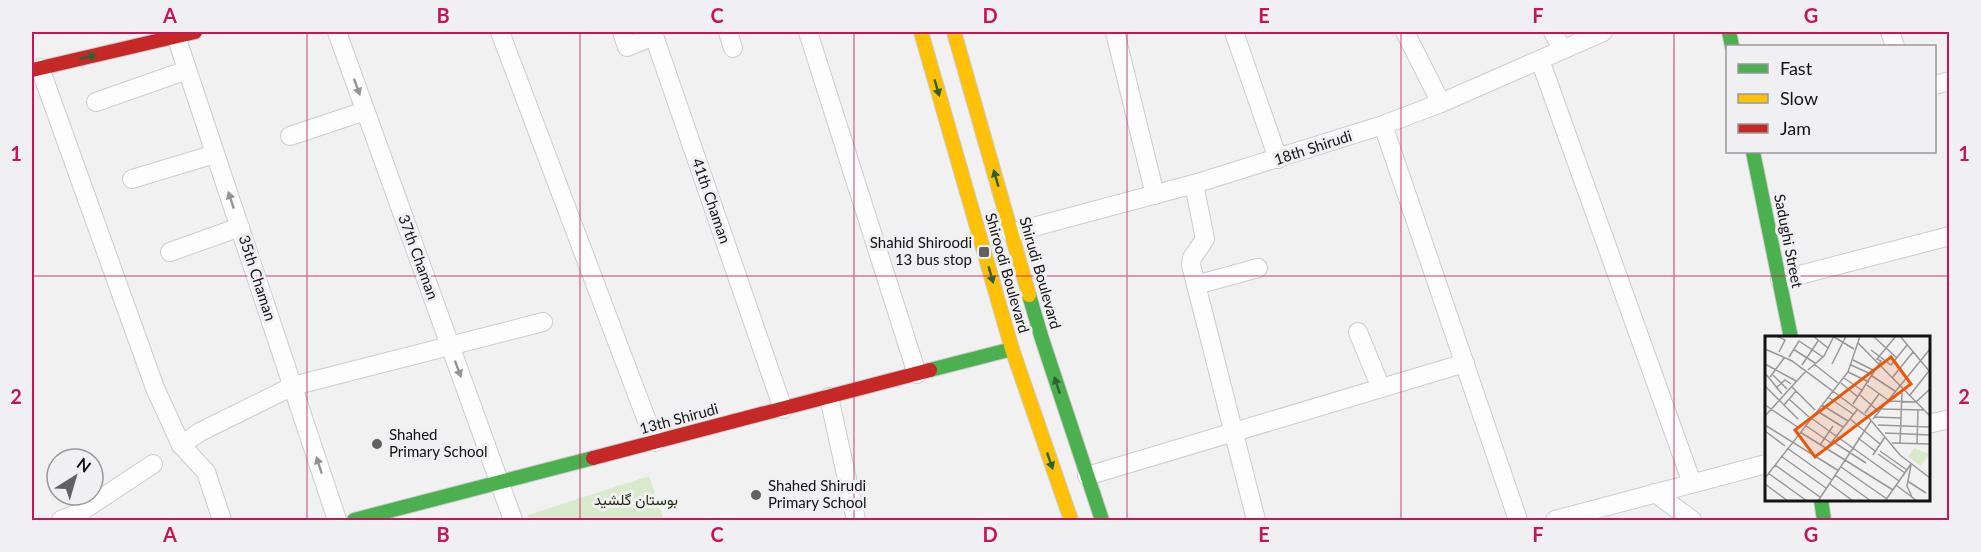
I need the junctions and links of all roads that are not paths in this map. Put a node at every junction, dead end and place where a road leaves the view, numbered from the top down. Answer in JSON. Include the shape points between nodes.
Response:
{"nodes":[{"id":1,"x":195,"y":32,"type":"edge"},
{"id":2,"x":337,"y":32,"type":"edge"},
{"id":3,"x":500,"y":32,"type":"edge"},
{"id":4,"x":622,"y":32,"type":"edge"},
{"id":5,"x":808,"y":32,"type":"edge"},
{"id":6,"x":921,"y":32,"type":"edge"},
{"id":7,"x":954,"y":32,"type":"edge"},
{"id":8,"x":1115,"y":32,"type":"edge"},
{"id":9,"x":1234,"y":32,"type":"edge"},
{"id":10,"x":1405,"y":32,"type":"edge"},
{"id":11,"x":1553,"y":32,"type":"edge"},
{"id":12,"x":1603,"y":32,"type":"edge"},
{"id":13,"x":176,"y":36,"type":"junction"},
{"id":14,"x":1562,"y":48,"type":"junction"},
{"id":15,"x":1540,"y":60,"type":"junction"},
{"id":16,"x":36,"y":69,"type":"edge"},
{"id":17,"x":187,"y":70,"type":"junction"},
{"id":18,"x":96,"y":102,"type":"dead end"},
{"id":19,"x":1441,"y":104,"type":"junction"},
{"id":20,"x":365,"y":111,"type":"junction"},
{"id":21,"x":1383,"y":125,"type":"junction"},
{"id":22,"x":290,"y":136,"type":"dead end"},
{"id":23,"x":1753,"y":153,"type":"edge"},
{"id":24,"x":215,"y":154,"type":"junction"},
{"id":25,"x":1278,"y":159,"type":"junction"},
{"id":26,"x":132,"y":179,"type":"dead end"},
{"id":27,"x":1194,"y":184,"type":"junction"},
{"id":28,"x":1155,"y":195,"type":"junction"},
{"id":29,"x":240,"y":227,"type":"junction"},
{"id":30,"x":1011,"y":233,"type":"junction"},
{"id":31,"x":1950,"y":236,"type":"edge"},
{"id":32,"x":170,"y":252,"type":"dead end"},
{"id":33,"x":1258,"y":268,"type":"dead end"},
{"id":34,"x":1780,"y":280,"type":"junction"},
{"id":35,"x":1196,"y":285,"type":"junction"},
{"id":36,"x":543,"y":322,"type":"dead end"},
{"id":37,"x":1358,"y":332,"type":"dead end"},
{"id":38,"x":1791,"y":336,"type":"edge"},
{"id":39,"x":449,"y":346,"type":"junction"},
{"id":40,"x":1012,"y":349,"type":"junction"},
{"id":41,"x":1465,"y":363,"type":"junction"},
{"id":42,"x":917,"y":374,"type":"junction"},
{"id":43,"x":293,"y":386,"type":"junction"},
{"id":44,"x":1381,"y":388,"type":"junction"},
{"id":45,"x":829,"y":397,"type":"junction"},
{"id":46,"x":783,"y":409,"type":"junction"},
{"id":47,"x":1950,"y":419,"type":"edge"},
{"id":48,"x":1930,"y":424,"type":"edge"},
{"id":49,"x":1233,"y":432,"type":"junction"},
{"id":50,"x":655,"y":442,"type":"junction"},
{"id":51,"x":181,"y":445,"type":"junction"},
{"id":52,"x":153,"y":464,"type":"dead end"},
{"id":53,"x":1765,"y":465,"type":"edge"},
{"id":54,"x":1087,"y":476,"type":"junction"},
{"id":55,"x":499,"y":483,"type":"junction"},
{"id":56,"x":1692,"y":483,"type":"junction"},
{"id":57,"x":1655,"y":493,"type":"junction"},
{"id":58,"x":1821,"y":501,"type":"edge"},
{"id":59,"x":81,"y":517,"type":"edge"},
{"id":60,"x":385,"y":517,"type":"edge"},
{"id":61,"x":61,"y":520,"type":"edge"},
{"id":62,"x":222,"y":520,"type":"edge"},
{"id":63,"x":337,"y":520,"type":"edge"},
{"id":64,"x":354,"y":520,"type":"edge"},
{"id":65,"x":513,"y":520,"type":"edge"},
{"id":66,"x":856,"y":520,"type":"edge"},
{"id":67,"x":1071,"y":520,"type":"edge"},
{"id":68,"x":1102,"y":520,"type":"edge"},
{"id":69,"x":1256,"y":520,"type":"edge"},
{"id":70,"x":1518,"y":520,"type":"edge"},
{"id":71,"x":1554,"y":520,"type":"edge"},
{"id":72,"x":1692,"y":520,"type":"edge"},
{"id":73,"x":1824,"y":520,"type":"edge"}],
"edges":[{"from":1,"to":13,"type":"main road"},
{"from":2,"to":20,"type":"street","name":"37th Chaman","one_way":true},
{"from":3,"to":50,"type":"street"},
{"from":4,"to":46,"type":"street","name":"41th Chaman","via":[[627,47],[654,36]]},
{"from":5,"to":42,"type":"street"},
{"from":6,"to":40,"type":"main road","name":"Shiroodi Boulevard","one_way":true},
{"from":30,"to":7,"type":"main road","name":"Shirudi Boulevard","one_way":true},
{"from":8,"to":28,"type":"street"},
{"from":9,"to":25,"type":"street"},
{"from":10,"to":19,"type":"street"},
{"from":11,"to":14,"type":"street"},
{"from":12,"to":14,"type":"street","name":"18th Shirudi"},
{"from":16,"to":13,"type":"main road","one_way":true},
{"from":13,"to":17,"type":"street","name":"35th Chaman"},
{"from":14,"to":15,"type":"street","name":"18th Shirudi"},
{"from":15,"to":19,"type":"street","name":"18th Shirudi"},
{"from":15,"to":56,"type":"street"},
{"from":16,"to":51,"type":"street","via":[[155,388]]},
{"from":17,"to":18,"type":"street"},
{"from":17,"to":24,"type":"street","name":"35th Chaman"},
{"from":19,"to":21,"type":"street","name":"18th Shirudi"},
{"from":20,"to":22,"type":"street"},
{"from":20,"to":39,"type":"street","name":"37th Chaman"},
{"from":21,"to":25,"type":"street","name":"18th Shirudi"},
{"from":21,"to":41,"type":"street"},
{"from":23,"to":34,"type":"main road","name":"Sadughi Street"},
{"from":24,"to":26,"type":"street"},
{"from":29,"to":24,"type":"street","name":"35th Chaman","one_way":true},
{"from":25,"to":27,"type":"street","name":"18th Shirudi"},
{"from":27,"to":28,"type":"street","name":"18th Shirudi"},
{"from":27,"to":35,"type":"street","via":[[1205,236],[1190,262]]},
{"from":28,"to":30,"type":"street","name":"18th Shirudi"},
{"from":29,"to":32,"type":"street"},
{"from":29,"to":43,"type":"street","name":"35th Chaman"},
{"from":54,"to":30,"type":"main road","name":"Shirudi Boulevard","one_way":true,"via":[[1041,339]]},
{"from":31,"to":34,"type":"street"},
{"from":33,"to":35,"type":"street"},
{"from":34,"to":38,"type":"main road","name":"Sadughi Street"},
{"from":35,"to":49,"type":"street"},
{"from":36,"to":39,"type":"street"},
{"from":37,"to":44,"type":"street"},
{"from":39,"to":43,"type":"street"},
{"from":39,"to":55,"type":"street","name":"37th Chaman","one_way":true},
{"from":40,"to":42,"type":"main road","name":"13th Shirudi"},
{"from":40,"to":67,"type":"main road","name":"Shiroodi Boulevard","one_way":true},
{"from":41,"to":44,"type":"street"},
{"from":41,"to":70,"type":"street"},
{"from":42,"to":45,"type":"main road","name":"13th Shirudi"},
{"from":43,"to":51,"type":"street"},
{"from":63,"to":43,"type":"street","name":"35th Chaman","one_way":true},
{"from":44,"to":49,"type":"street"},
{"from":45,"to":46,"type":"main road","name":"13th Shirudi"},
{"from":45,"to":66,"type":"street"},
{"from":46,"to":50,"type":"main road","name":"13th Shirudi"},
{"from":47,"to":48,"type":"street"},
{"from":49,"to":54,"type":"street"},
{"from":49,"to":69,"type":"street"},
{"from":50,"to":55,"type":"main road","name":"13th Shirudi"},
{"from":51,"to":62,"type":"street","via":[[206,472]]},
{"from":52,"to":59,"type":"street"},
{"from":53,"to":56,"type":"street"},
{"from":54,"to":68,"type":"main road","name":"Shirudi Boulevard"},
{"from":55,"to":60,"type":"main road","name":"13th Shirudi"},
{"from":55,"to":65,"type":"street","name":"37th Chaman"},
{"from":56,"to":57,"type":"street"},
{"from":57,"to":71,"type":"street"},
{"from":57,"to":72,"type":"street"},
{"from":58,"to":73,"type":"main road"},
{"from":59,"to":61,"type":"street"},
{"from":60,"to":64,"type":"main road","name":"13th Shirudi"}]}
